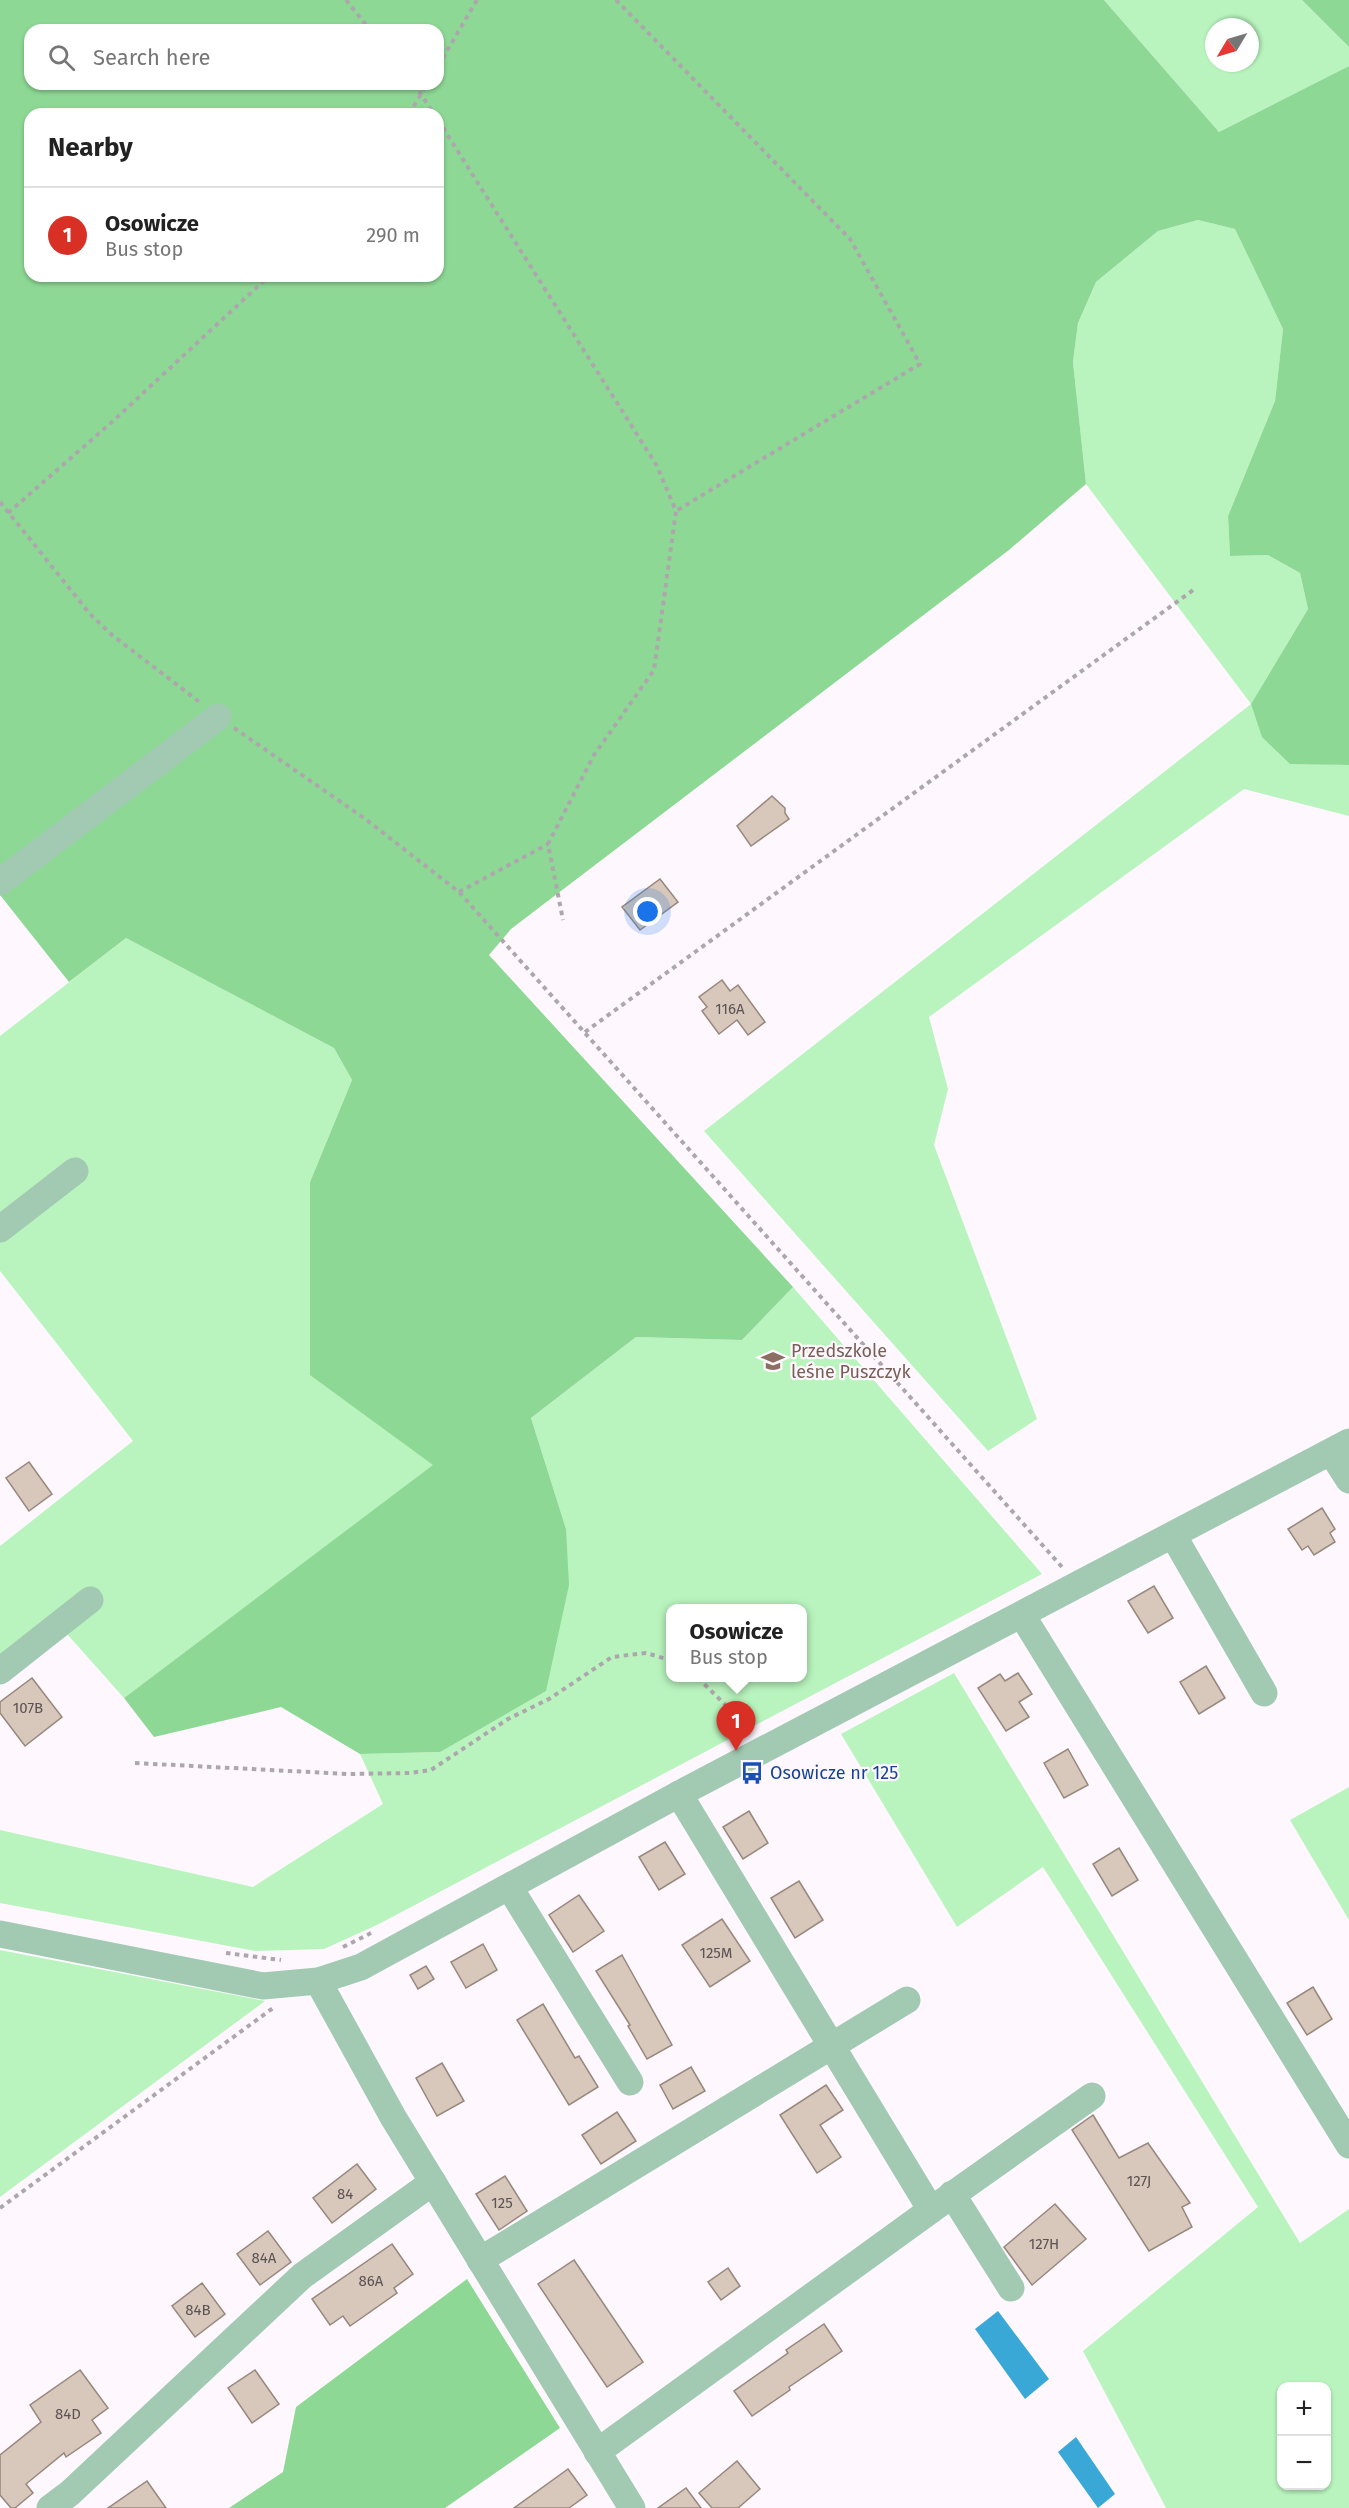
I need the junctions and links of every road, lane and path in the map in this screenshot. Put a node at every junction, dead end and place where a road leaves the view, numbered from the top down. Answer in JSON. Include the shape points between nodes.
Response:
{"nodes":[{"id":1,"x":346,"y":0,"type":"edge"},
{"id":2,"x":477,"y":0,"type":"edge"},
{"id":3,"x":616,"y":0,"type":"edge"},
{"id":4,"x":365,"y":24,"type":"edge"},
{"id":5,"x":444,"y":56,"type":"edge"},
{"id":6,"x":418,"y":90,"type":"edge"},
{"id":7,"x":423,"y":90,"type":"edge"},
{"id":8,"x":421,"y":94,"type":"junction"},
{"id":9,"x":413,"y":108,"type":"edge"},
{"id":10,"x":430,"y":108,"type":"edge"},
{"id":11,"x":444,"y":129,"type":"edge"},
{"id":12,"x":263,"y":282,"type":"edge"},
{"id":13,"x":0,"y":502,"type":"edge"},
{"id":14,"x":676,"y":511,"type":"junction"},
{"id":15,"x":8,"y":513,"type":"junction"},
{"id":16,"x":1196,"y":588,"type":"dead end"},
{"id":17,"x":218,"y":717,"type":"junction"},
{"id":18,"x":548,"y":844,"type":"junction"},
{"id":19,"x":0,"y":882,"type":"edge"},
{"id":20,"x":459,"y":892,"type":"junction"},
{"id":21,"x":563,"y":920,"type":"dead end"},
{"id":22,"x":585,"y":1032,"type":"junction"},
{"id":23,"x":75,"y":1171,"type":"dead end"},
{"id":24,"x":0,"y":1229,"type":"edge"},
{"id":25,"x":1340,"y":1447,"type":"edge"},
{"id":26,"x":1349,"y":1480,"type":"edge"},
{"id":27,"x":1173,"y":1535,"type":"junction"},
{"id":28,"x":1073,"y":1563,"type":"dead end"},
{"id":29,"x":1063,"y":1568,"type":"junction"},
{"id":30,"x":1053,"y":1573,"type":"dead end"},
{"id":31,"x":90,"y":1600,"type":"dead end"},
{"id":32,"x":1022,"y":1615,"type":"junction"},
{"id":33,"x":666,"y":1659,"type":"edge"},
{"id":34,"x":0,"y":1671,"type":"edge"},
{"id":35,"x":703,"y":1682,"type":"edge"},
{"id":36,"x":1264,"y":1693,"type":"dead end"},
{"id":37,"x":743,"y":1737,"type":"dead end"},
{"id":38,"x":135,"y":1763,"type":"dead end"},
{"id":39,"x":679,"y":1794,"type":"junction"},
{"id":40,"x":510,"y":1888,"type":"junction"},
{"id":41,"x":373,"y":1932,"type":"dead end"},
{"id":42,"x":0,"y":1934,"type":"edge"},
{"id":43,"x":337,"y":1950,"type":"dead end"},
{"id":44,"x":217,"y":1952,"type":"dead end"},
{"id":45,"x":298,"y":1975,"type":"junction"},
{"id":46,"x":907,"y":2000,"type":"dead end"},
{"id":47,"x":831,"y":2045,"type":"junction"},
{"id":48,"x":630,"y":2082,"type":"dead end"},
{"id":49,"x":1092,"y":2096,"type":"dead end"},
{"id":50,"x":1349,"y":2145,"type":"edge"},
{"id":51,"x":433,"y":2182,"type":"junction"},
{"id":52,"x":942,"y":2202,"type":"junction"},
{"id":53,"x":0,"y":2208,"type":"edge"},
{"id":54,"x":480,"y":2260,"type":"junction"},
{"id":55,"x":1011,"y":2288,"type":"dead end"},
{"id":56,"x":597,"y":2452,"type":"junction"},
{"id":57,"x":628,"y":2507,"type":"edge"},
{"id":58,"x":50,"y":2508,"type":"edge"}],
"edges":[{"from":1,"to":4,"type":"path"},
{"from":2,"to":5,"type":"path"},
{"from":3,"to":14,"type":"path","via":[[850,239],[920,364]]},
{"from":6,"to":8,"type":"path"},
{"from":7,"to":8,"type":"path"},
{"from":8,"to":9,"type":"path"},
{"from":8,"to":10,"type":"path"},
{"from":11,"to":14,"type":"path","via":[[657,466]]},
{"from":12,"to":15,"type":"path"},
{"from":13,"to":15,"type":"path"},
{"from":14,"to":18,"type":"path","via":[[654,670],[594,755]]},
{"from":15,"to":17,"type":"path","via":[[90,614]]},
{"from":16,"to":22,"type":"path"},
{"from":17,"to":19,"type":"street"},
{"from":17,"to":20,"type":"path","via":[[363,818]]},
{"from":18,"to":20,"type":"path"},
{"from":18,"to":21,"type":"path"},
{"from":20,"to":22,"type":"path"},
{"from":22,"to":29,"type":"path"},
{"from":23,"to":24,"type":"street"},
{"from":25,"to":26,"type":"street"},
{"from":25,"to":27,"type":"street"},
{"from":27,"to":32,"type":"street"},
{"from":27,"to":36,"type":"street"},
{"from":28,"to":29,"type":"path"},
{"from":29,"to":30,"type":"path"},
{"from":31,"to":34,"type":"street"},
{"from":32,"to":39,"type":"street"},
{"from":32,"to":50,"type":"street"},
{"from":33,"to":38,"type":"path","via":[[646,1653],[612,1657],[431,1770],[348,1774]]},
{"from":35,"to":37,"type":"path","via":[[753,1731]]},
{"from":39,"to":40,"type":"street"},
{"from":39,"to":47,"type":"street"},
{"from":40,"to":45,"type":"street","via":[[361,1967]]},
{"from":40,"to":48,"type":"street"},
{"from":41,"to":43,"type":"path"},
{"from":42,"to":45,"type":"street","via":[[263,1986]]},
{"from":44,"to":45,"type":"path"},
{"from":45,"to":51,"type":"street"},
{"from":45,"to":53,"type":"path","via":[[273,2008]]},
{"from":46,"to":47,"type":"street"},
{"from":47,"to":52,"type":"street"},
{"from":47,"to":54,"type":"street"},
{"from":49,"to":52,"type":"street"},
{"from":51,"to":54,"type":"street"},
{"from":51,"to":58,"type":"street","via":[[302,2276]]},
{"from":52,"to":55,"type":"street"},
{"from":52,"to":56,"type":"street"},
{"from":54,"to":56,"type":"street"},
{"from":56,"to":57,"type":"street"}]}
